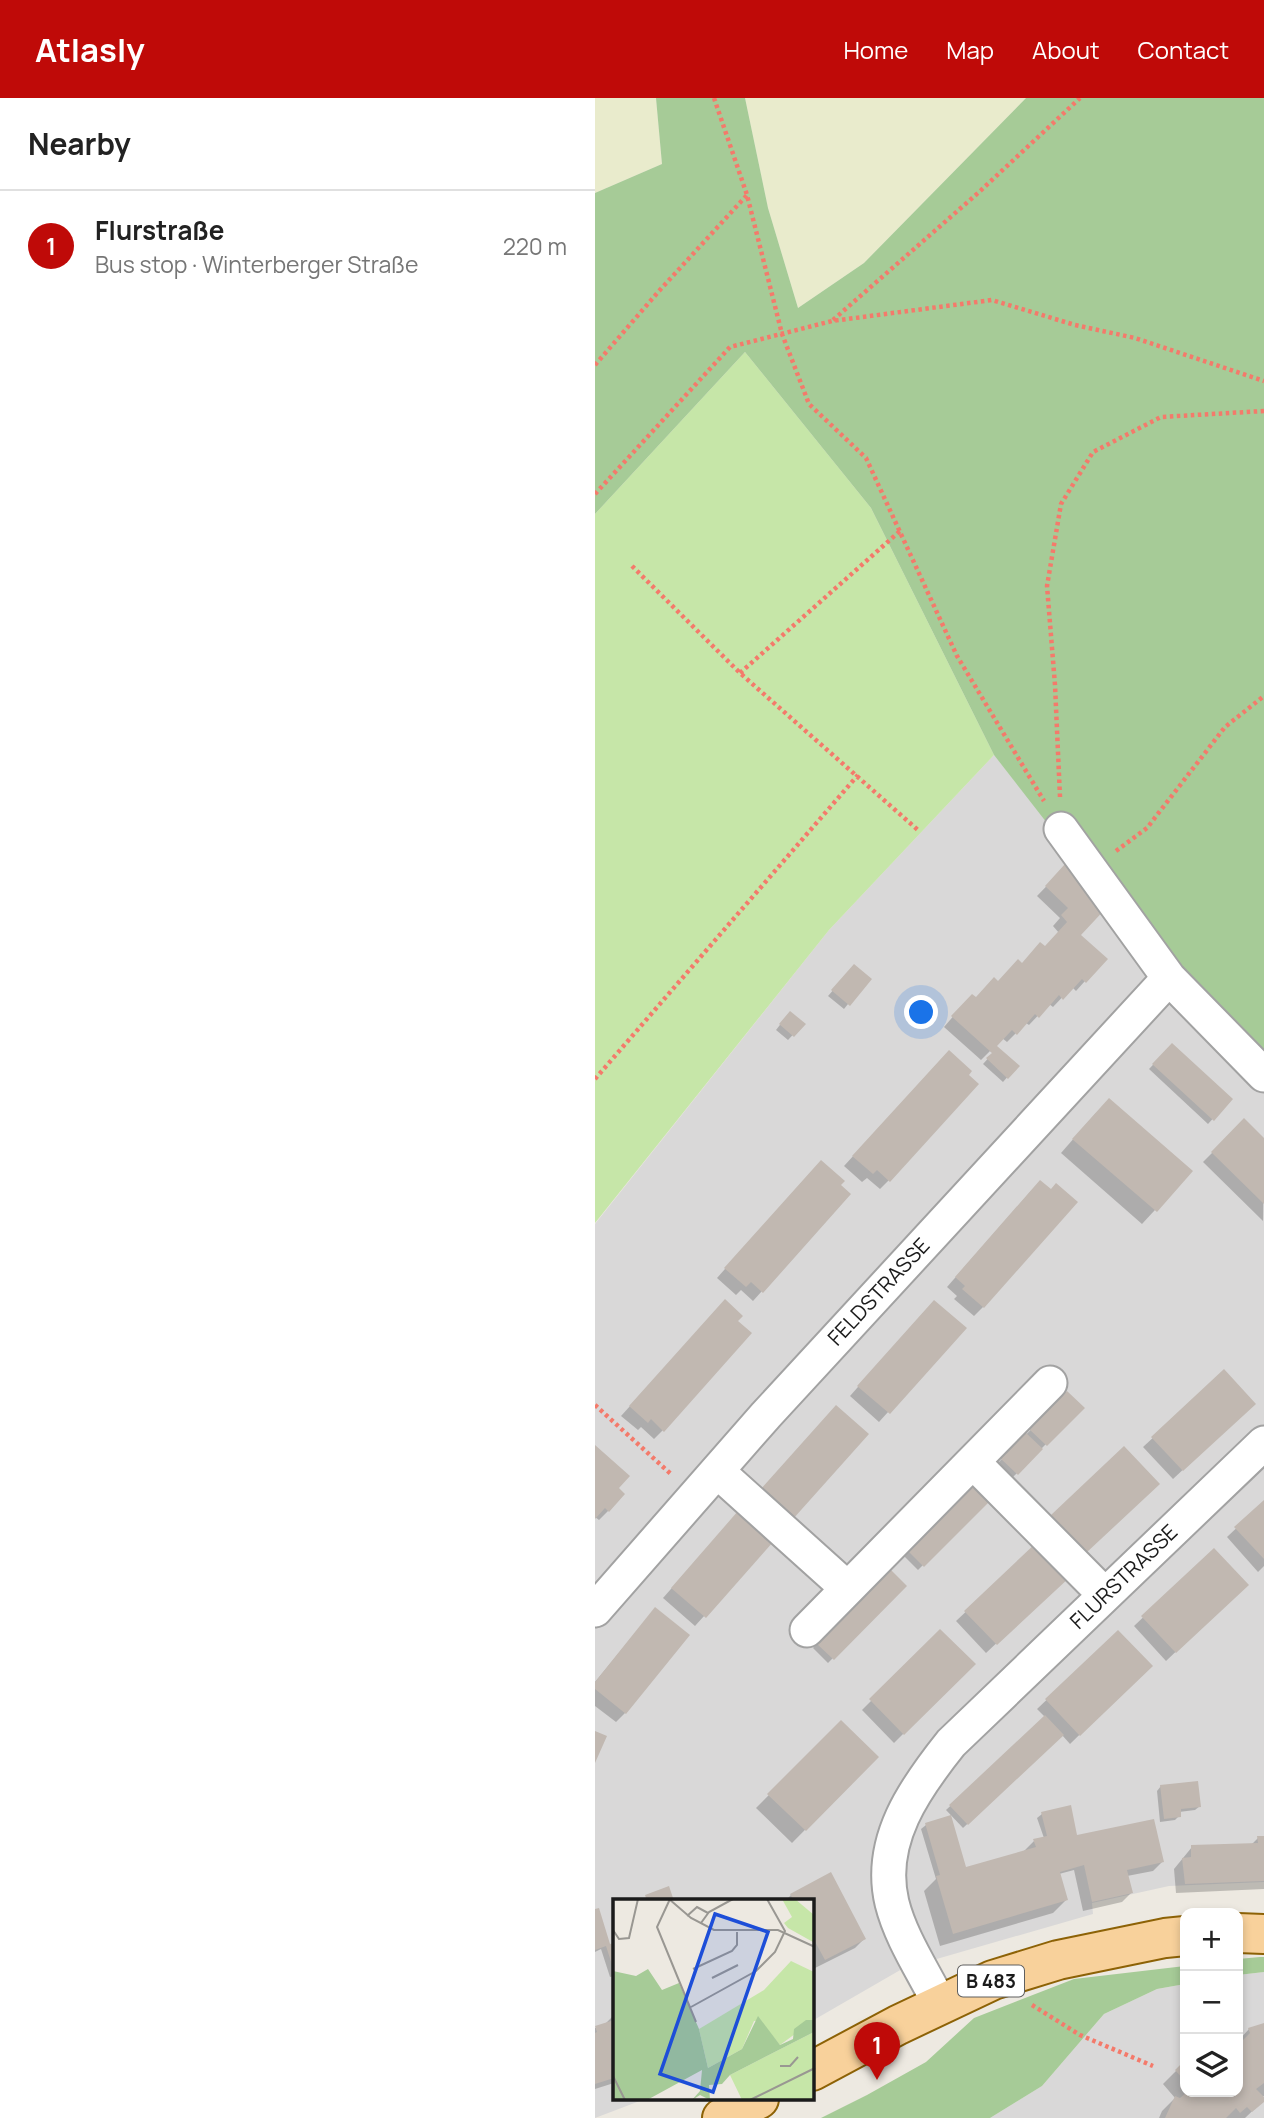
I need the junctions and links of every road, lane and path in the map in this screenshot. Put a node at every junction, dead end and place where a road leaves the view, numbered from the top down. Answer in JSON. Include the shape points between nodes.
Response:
{"nodes":[{"id":1,"x":714,"y":98,"type":"edge"},
{"id":2,"x":1080,"y":98,"type":"edge"},
{"id":3,"x":747,"y":195,"type":"junction"},
{"id":4,"x":832,"y":321,"type":"junction"},
{"id":5,"x":782,"y":334,"type":"junction"},
{"id":6,"x":595,"y":365,"type":"edge"},
{"id":7,"x":1264,"y":381,"type":"edge"},
{"id":8,"x":1264,"y":411,"type":"edge"},
{"id":9,"x":595,"y":494,"type":"edge"},
{"id":10,"x":900,"y":531,"type":"junction"},
{"id":11,"x":632,"y":566,"type":"dead end"},
{"id":12,"x":740,"y":673,"type":"junction"},
{"id":13,"x":1264,"y":696,"type":"edge"},
{"id":14,"x":858,"y":775,"type":"junction"},
{"id":15,"x":1061,"y":829,"type":"junction"},
{"id":16,"x":919,"y":831,"type":"dead end"},
{"id":17,"x":1091,"y":869,"type":"junction"},
{"id":18,"x":1168,"y":978,"type":"junction"},
{"id":19,"x":1264,"y":1075,"type":"edge"},
{"id":20,"x":595,"y":1079,"type":"edge"},
{"id":21,"x":1050,"y":1383,"type":"dead end"},
{"id":22,"x":595,"y":1405,"type":"edge"},
{"id":23,"x":1264,"y":1443,"type":"edge"},
{"id":24,"x":973,"y":1462,"type":"junction"},
{"id":25,"x":717,"y":1471,"type":"junction"},
{"id":26,"x":695,"y":1497,"type":"junction"},
{"id":27,"x":847,"y":1588,"type":"junction"},
{"id":28,"x":1105,"y":1595,"type":"junction"},
{"id":29,"x":595,"y":1610,"type":"edge"},
{"id":30,"x":807,"y":1630,"type":"dead end"},
{"id":31,"x":1243,"y":1933,"type":"edge"},
{"id":32,"x":1264,"y":1934,"type":"edge"},
{"id":33,"x":1180,"y":1937,"type":"edge"},
{"id":34,"x":993,"y":1980,"type":"junction"},
{"id":35,"x":940,"y":2005,"type":"junction"},
{"id":36,"x":1153,"y":2066,"type":"dead end"},
{"id":37,"x":814,"y":2070,"type":"edge"},
{"id":38,"x":757,"y":2100,"type":"edge"},
{"id":39,"x":722,"y":2118,"type":"edge"}],
"edges":[{"from":1,"to":3,"type":"path"},
{"from":2,"to":4,"type":"path"},
{"from":3,"to":5,"type":"path"},
{"from":3,"to":6,"type":"path"},
{"from":4,"to":5,"type":"path"},
{"from":4,"to":7,"type":"path","via":[[992,300],[1135,338]]},
{"from":5,"to":9,"type":"path","via":[[730,347]]},
{"from":5,"to":10,"type":"path","via":[[809,404],[866,457]]},
{"from":8,"to":15,"type":"path","via":[[1161,416],[1093,452],[1061,505],[1047,586]]},
{"from":10,"to":12,"type":"path"},
{"from":10,"to":15,"type":"path","via":[[957,656]]},
{"from":11,"to":12,"type":"path"},
{"from":12,"to":14,"type":"path"},
{"from":13,"to":17,"type":"path","via":[[1225,727],[1147,828]]},
{"from":14,"to":16,"type":"path"},
{"from":14,"to":20,"type":"path"},
{"from":15,"to":17,"type":"street"},
{"from":17,"to":18,"type":"street"},
{"from":18,"to":19,"type":"street"},
{"from":18,"to":25,"type":"street","name":"FELDSTRASSE"},
{"from":21,"to":24,"type":"street"},
{"from":22,"to":26,"type":"path"},
{"from":23,"to":28,"type":"street","name":"FLURSTRASSE"},
{"from":24,"to":27,"type":"street"},
{"from":24,"to":28,"type":"street"},
{"from":25,"to":26,"type":"street","name":"FELDSTRASSE"},
{"from":25,"to":27,"type":"street"},
{"from":26,"to":29,"type":"street","name":"FELDSTRASSE"},
{"from":27,"to":30,"type":"street"},
{"from":28,"to":35,"type":"street","name":"FLURSTRASSE","via":[[951,1743],[926,1774],[895,1831],[888,1861],[892,1902]]},
{"from":31,"to":32,"type":"main road"},
{"from":33,"to":34,"type":"main road","number":"B 483","via":[[1058,1960]]},
{"from":34,"to":35,"type":"main road","number":"B 483"},
{"from":34,"to":36,"type":"path","via":[[1080,2035]]},
{"from":35,"to":37,"type":"main road","number":"B 483"},
{"from":38,"to":39,"type":"main road"}]}
